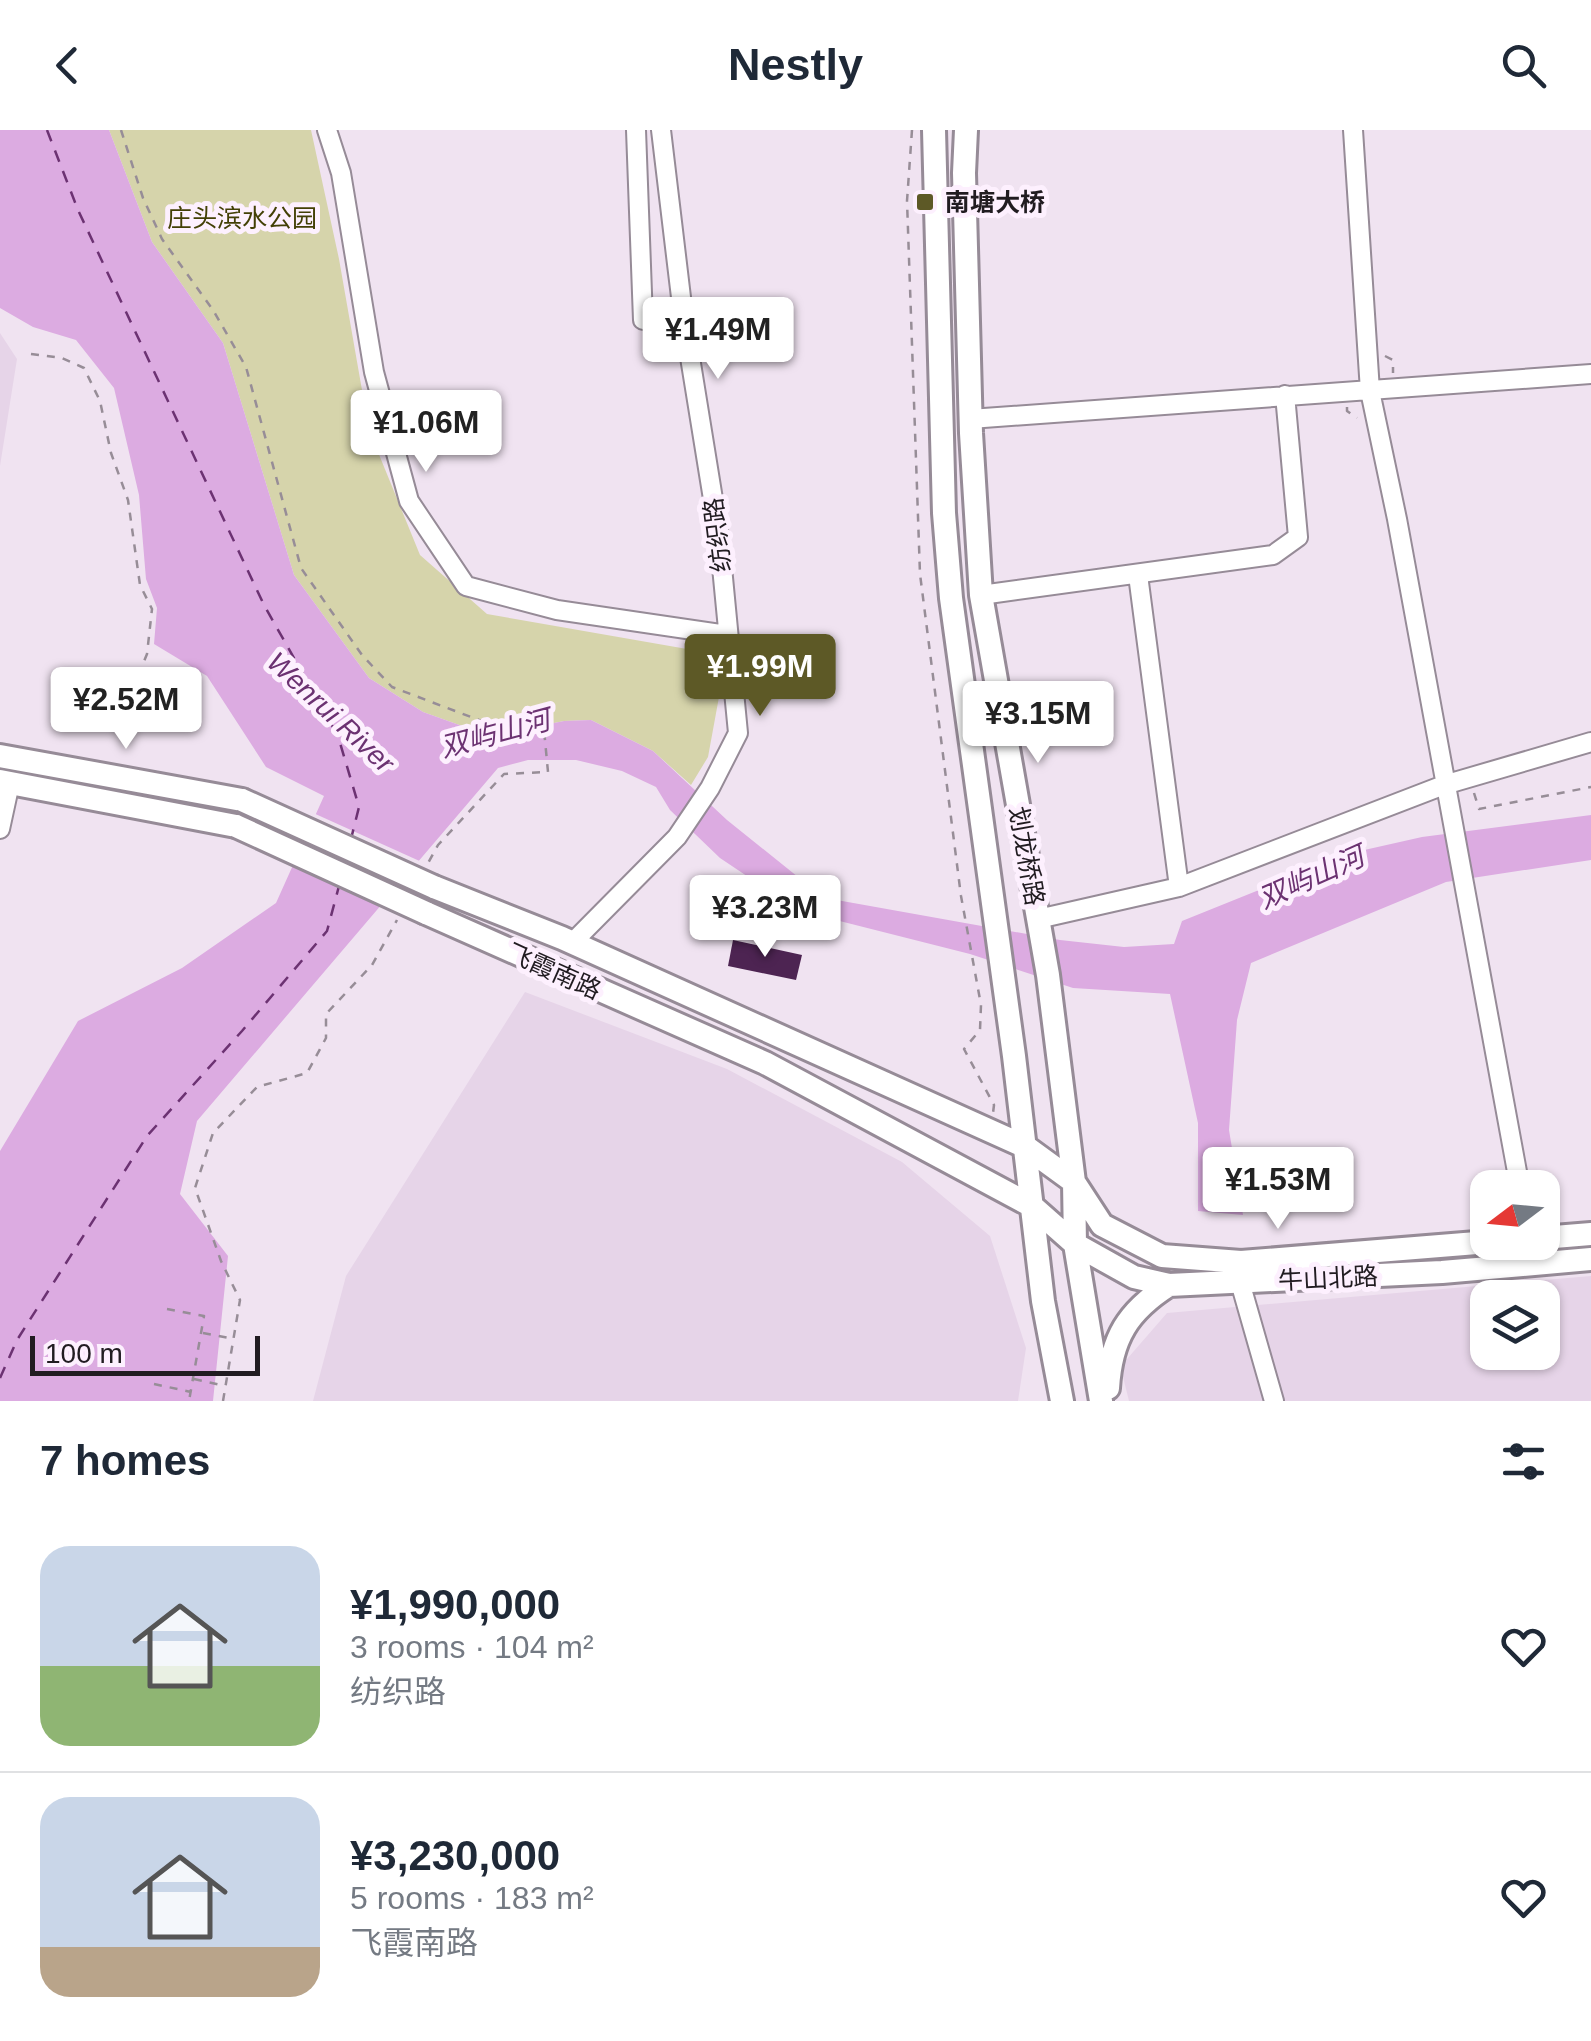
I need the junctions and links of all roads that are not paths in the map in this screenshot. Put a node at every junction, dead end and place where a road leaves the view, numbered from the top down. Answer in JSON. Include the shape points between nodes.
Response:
{"nodes":[{"id":1,"x":327,"y":130,"type":"edge"},
{"id":2,"x":636,"y":130,"type":"edge"},
{"id":3,"x":661,"y":130,"type":"edge"},
{"id":4,"x":934,"y":130,"type":"edge"},
{"id":5,"x":966,"y":130,"type":"edge"},
{"id":6,"x":1353,"y":130,"type":"edge"},
{"id":7,"x":683,"y":314,"type":"junction"},
{"id":8,"x":1591,"y":374,"type":"edge"},
{"id":9,"x":1370,"y":391,"type":"junction"},
{"id":10,"x":1285,"y":395,"type":"junction"},
{"id":11,"x":970,"y":419,"type":"junction"},
{"id":12,"x":1138,"y":575,"type":"junction"},
{"id":13,"x":982,"y":595,"type":"junction"},
{"id":14,"x":727,"y":635,"type":"junction"},
{"id":15,"x":1591,"y":742,"type":"edge"},
{"id":16,"x":0,"y":756,"type":"edge"},
{"id":17,"x":5,"y":782,"type":"edge"},
{"id":18,"x":1444,"y":786,"type":"junction"},
{"id":19,"x":0,"y":829,"type":"edge"},
{"id":20,"x":1179,"y":887,"type":"junction"},
{"id":21,"x":1038,"y":919,"type":"junction"},
{"id":22,"x":572,"y":943,"type":"junction"},
{"id":23,"x":1026,"y":1147,"type":"junction"},
{"id":24,"x":1517,"y":1170,"type":"edge"},
{"id":25,"x":1074,"y":1182,"type":"junction"},
{"id":26,"x":1032,"y":1206,"type":"junction"},
{"id":27,"x":1591,"y":1234,"type":"edge"},
{"id":28,"x":1560,"y":1237,"type":"edge"},
{"id":29,"x":1075,"y":1244,"type":"junction"},
{"id":30,"x":1470,"y":1244,"type":"edge"},
{"id":31,"x":1591,"y":1259,"type":"edge"},
{"id":32,"x":1240,"y":1282,"type":"junction"},
{"id":33,"x":1169,"y":1286,"type":"junction"},
{"id":34,"x":1062,"y":1401,"type":"edge"},
{"id":35,"x":1104,"y":1401,"type":"edge"},
{"id":36,"x":1274,"y":1401,"type":"edge"}],
"edges":[{"from":1,"to":14,"type":"street","via":[[341,173],[374,372],[409,501],[466,586],[557,610]]},
{"from":2,"to":7,"type":"street","via":[[643,320]]},
{"from":3,"to":7,"type":"street","name":"纺织路"},
{"from":4,"to":23,"type":"main road","name":"划龙桥路","via":[[951,598]]},
{"from":5,"to":11,"type":"main road","name":"划龙桥路"},
{"from":6,"to":9,"type":"street"},
{"from":7,"to":14,"type":"street","name":"纺织路","via":[[720,536]]},
{"from":8,"to":9,"type":"street"},
{"from":9,"to":10,"type":"street"},
{"from":9,"to":18,"type":"street"},
{"from":10,"to":11,"type":"street"},
{"from":10,"to":12,"type":"street","via":[[1298,537],[1273,555]]},
{"from":11,"to":13,"type":"main road","name":"划龙桥路"},
{"from":12,"to":13,"type":"street"},
{"from":12,"to":20,"type":"street"},
{"from":13,"to":21,"type":"main road","name":"划龙桥路"},
{"from":14,"to":22,"type":"street","name":"纺织路","via":[[738,732],[710,788],[677,837]]},
{"from":15,"to":18,"type":"street"},
{"from":16,"to":22,"type":"main road","name":"飞霞南路","bridge":true,"via":[[242,800]]},
{"from":17,"to":19,"type":"street"},
{"from":17,"to":26,"type":"main road","name":"飞霞南路","bridge":true,"via":[[236,826],[765,1063]]},
{"from":18,"to":20,"type":"street"},
{"from":18,"to":24,"type":"street"},
{"from":20,"to":21,"type":"street"},
{"from":21,"to":25,"type":"main road","name":"划龙桥路"},
{"from":22,"to":23,"type":"main road","name":"飞霞南路"},
{"from":23,"to":25,"type":"main road","name":"飞霞南路"},
{"from":23,"to":26,"type":"main road","name":"划龙桥路"},
{"from":25,"to":29,"type":"main road","name":"划龙桥路"},
{"from":25,"to":30,"type":"main road","name":"牛山北路","via":[[1102,1225],[1162,1256],[1241,1262]]},
{"from":26,"to":29,"type":"main road","name":"飞霞南路"},
{"from":26,"to":34,"type":"main road","name":"划龙桥路"},
{"from":27,"to":28,"type":"main road"},
{"from":29,"to":33,"type":"main road","name":"牛山北路","via":[[1134,1277]]},
{"from":29,"to":35,"type":"main road","name":"划龙桥路"},
{"from":31,"to":32,"type":"main road","name":"牛山北路"},
{"from":32,"to":33,"type":"main road","name":"牛山北路"},
{"from":32,"to":36,"type":"street"},
{"from":33,"to":35,"type":"main road","via":[[1143,1302],[1121,1331]]}]}
